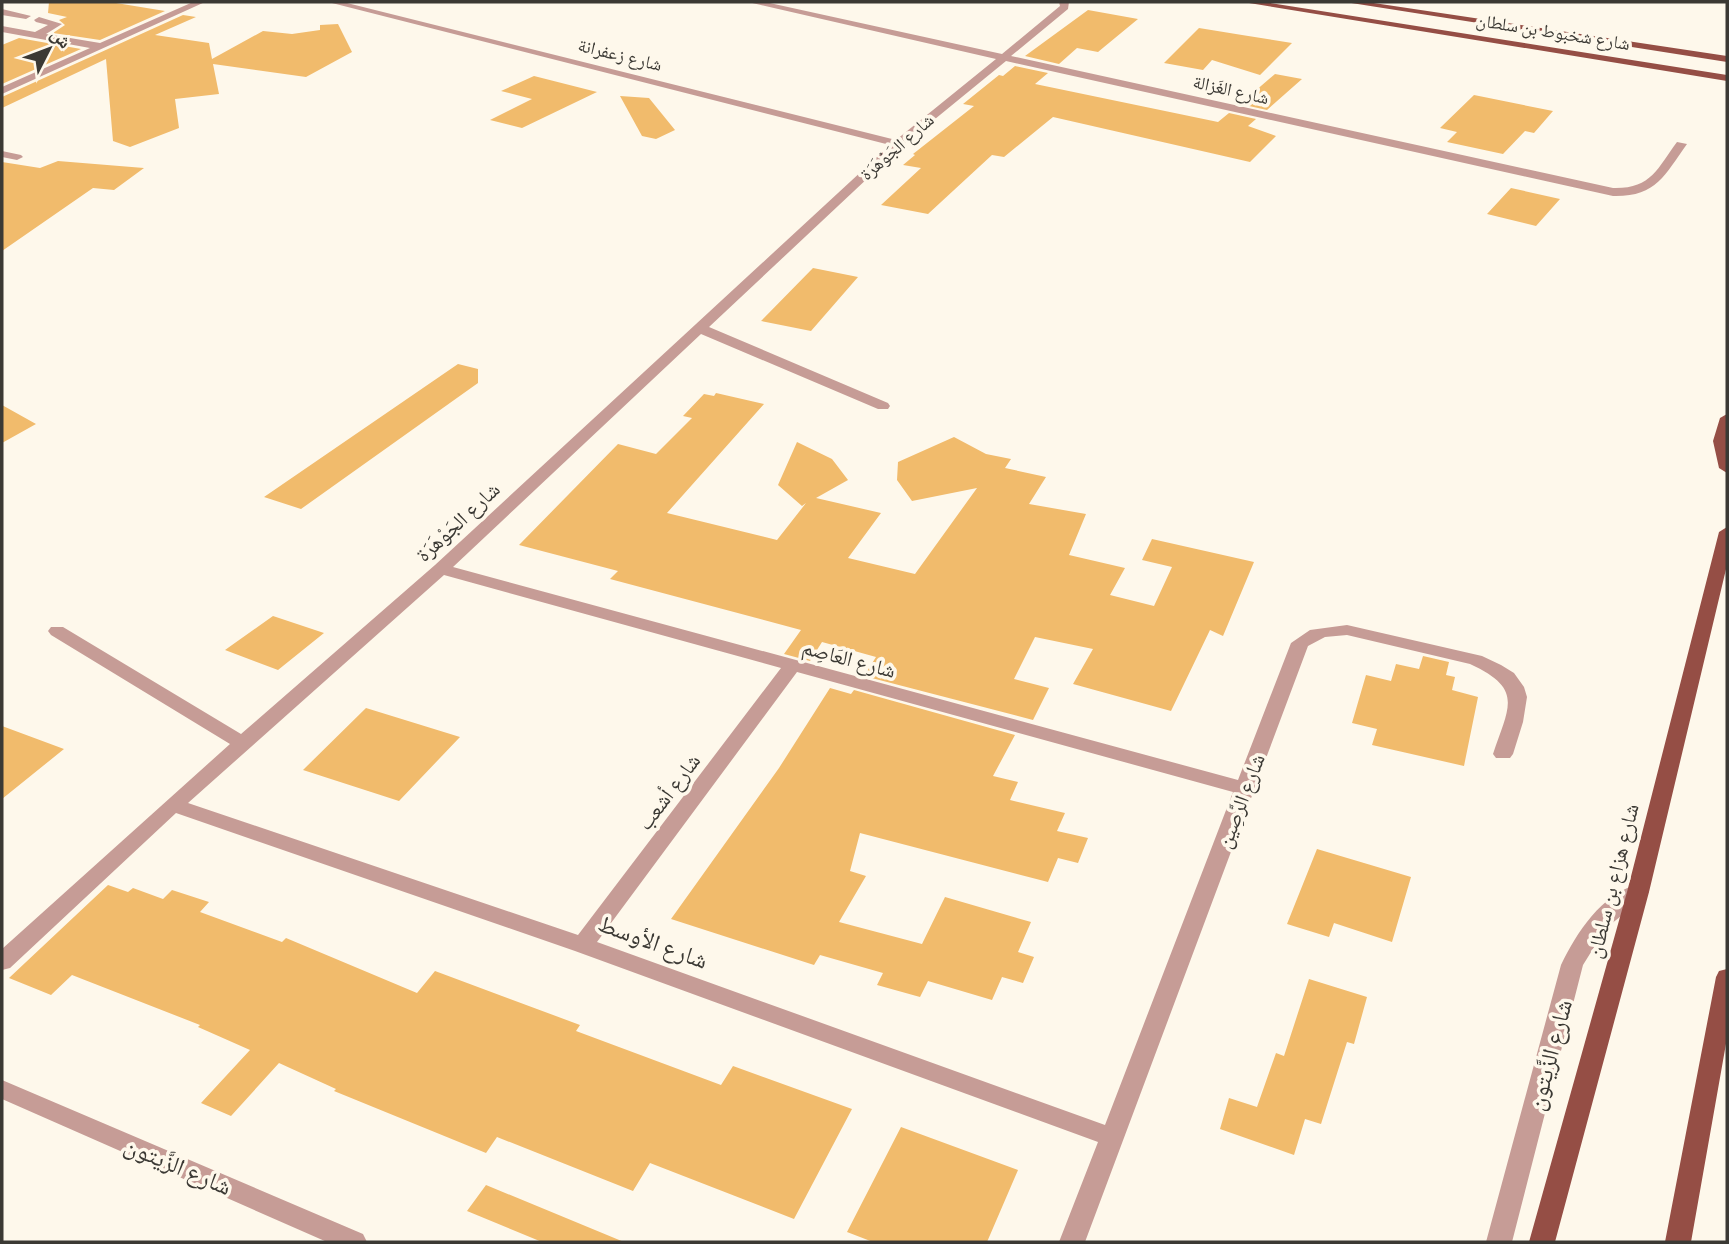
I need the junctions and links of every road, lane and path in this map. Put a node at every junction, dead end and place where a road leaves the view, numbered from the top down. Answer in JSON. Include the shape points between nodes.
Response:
{"nodes":[{"id":1,"x":200,"y":2,"type":"edge"},
{"id":2,"x":333,"y":2,"type":"edge"},
{"id":3,"x":753,"y":2,"type":"edge"},
{"id":4,"x":1063,"y":2,"type":"edge"},
{"id":5,"x":1248,"y":2,"type":"edge"},
{"id":6,"x":1350,"y":2,"type":"edge"},
{"id":7,"x":3,"y":13,"type":"edge"},
{"id":8,"x":1319,"y":13,"type":"junction"},
{"id":9,"x":26,"y":16,"type":"dead end"},
{"id":10,"x":1357,"y":19,"type":"junction"},
{"id":11,"x":39,"y":20,"type":"dead end"},
{"id":12,"x":2,"y":29,"type":"edge"},
{"id":13,"x":37,"y":35,"type":"junction"},
{"id":14,"x":99,"y":46,"type":"junction"},
{"id":15,"x":1003,"y":57,"type":"junction"},
{"id":16,"x":1727,"y":58,"type":"edge"},
{"id":17,"x":1727,"y":69,"type":"edge"},
{"id":18,"x":1727,"y":78,"type":"edge"},
{"id":19,"x":1727,"y":89,"type":"edge"},
{"id":20,"x":2,"y":91,"type":"edge"},
{"id":21,"x":898,"y":144,"type":"junction"},
{"id":22,"x":1681,"y":144,"type":"dead end"},
{"id":23,"x":2,"y":155,"type":"edge"},
{"id":24,"x":17,"y":157,"type":"dead end"},
{"id":25,"x":701,"y":329,"type":"junction"},
{"id":26,"x":883,"y":407,"type":"dead end"},
{"id":27,"x":1727,"y":418,"type":"edge"},
{"id":28,"x":1727,"y":468,"type":"edge"},
{"id":29,"x":1727,"y":532,"type":"edge"},
{"id":30,"x":441,"y":569,"type":"junction"},
{"id":31,"x":57,"y":631,"type":"dead end"},
{"id":32,"x":791,"y":667,"type":"junction"},
{"id":33,"x":243,"y":744,"type":"junction"},
{"id":34,"x":1503,"y":754,"type":"dead end"},
{"id":35,"x":1246,"y":789,"type":"junction"},
{"id":36,"x":173,"y":805,"type":"junction"},
{"id":37,"x":1638,"y":892,"type":"junction"},
{"id":38,"x":583,"y":945,"type":"junction"},
{"id":39,"x":2,"y":962,"type":"edge"},
{"id":40,"x":1727,"y":977,"type":"edge"},
{"id":41,"x":2,"y":1089,"type":"edge"},
{"id":42,"x":1111,"y":1137,"type":"junction"},
{"id":43,"x":354,"y":1242,"type":"edge"},
{"id":44,"x":1072,"y":1242,"type":"edge"},
{"id":45,"x":1499,"y":1242,"type":"edge"},
{"id":46,"x":1542,"y":1242,"type":"edge"},
{"id":47,"x":1678,"y":1242,"type":"edge"}],
"edges":[{"from":1,"to":14,"type":"street"},
{"from":2,"to":21,"type":"street","name":"شارع زعفرانة"},
{"from":3,"to":15,"type":"street","name":"شارع الغَزالة"},
{"from":4,"to":15,"type":"street","name":"شارع الجَوْهَرَة","via":[[1065,7]]},
{"from":5,"to":8,"type":"main road","name":"شارع شخبوط بن سلطان"},
{"from":6,"to":16,"type":"main road","name":"شارع شخبوط بن سلطان"},
{"from":7,"to":9,"type":"street"},
{"from":8,"to":10,"type":"main road","name":"شارع شخبوط بن سلطان"},
{"from":8,"to":19,"type":"main road","via":[[1379,28],[1677,76]]},
{"from":10,"to":17,"type":"main road"},
{"from":10,"to":18,"type":"main road","name":"شارع شخبوط بن سلطان"},
{"from":11,"to":13,"type":"street","via":[[57,24]]},
{"from":12,"to":13,"type":"street"},
{"from":13,"to":14,"type":"street"},
{"from":14,"to":20,"type":"street"},
{"from":15,"to":21,"type":"street","name":"شارع الجَوْهَرَة"},
{"from":15,"to":22,"type":"street","name":"شارع الغَزالة","via":[[1613,192],[1646,190]]},
{"from":21,"to":25,"type":"street","name":"شارع الجَوْهَرَة"},
{"from":23,"to":24,"type":"street"},
{"from":25,"to":26,"type":"street"},
{"from":25,"to":30,"type":"street","name":"شارع الجَوْهَرَة"},
{"from":27,"to":28,"type":"main road","via":[[1721,441]]},
{"from":29,"to":37,"type":"main road","name":"شارع هزاع بن سلطان"},
{"from":30,"to":32,"type":"street","name":"شارع العَاصِم"},
{"from":30,"to":33,"type":"street","name":"شارع الجَوْهَرَة"},
{"from":31,"to":33,"type":"street"},
{"from":32,"to":35,"type":"street","name":"شارع العَاصِم"},
{"from":32,"to":38,"type":"street","name":"شارع أشعب"},
{"from":33,"to":36,"type":"street","name":"شارع الجَوْهَرَة"},
{"from":34,"to":35,"type":"street","name":"شارع الرَّصِين","via":[[1520,698],[1507,676],[1476,660],[1367,634],[1328,630],[1300,643]]},
{"from":35,"to":42,"type":"street","name":"شارع الرَّصِين"},
{"from":36,"to":38,"type":"street","name":"شارع الأوسط"},
{"from":36,"to":39,"type":"street","name":"شارع الجَوْهَرَة"},
{"from":37,"to":45,"type":"street","name":"شارع الزَّيتون","via":[[1597,923],[1572,965]]},
{"from":37,"to":46,"type":"main road","name":"شارع هزاع بن سلطان"},
{"from":38,"to":42,"type":"street","name":"شارع الأوسط"},
{"from":40,"to":47,"type":"main road"},
{"from":41,"to":43,"type":"street","name":"شارع الزَّيتون"},
{"from":42,"to":44,"type":"street","name":"شارع الرَّصِين"}]}
